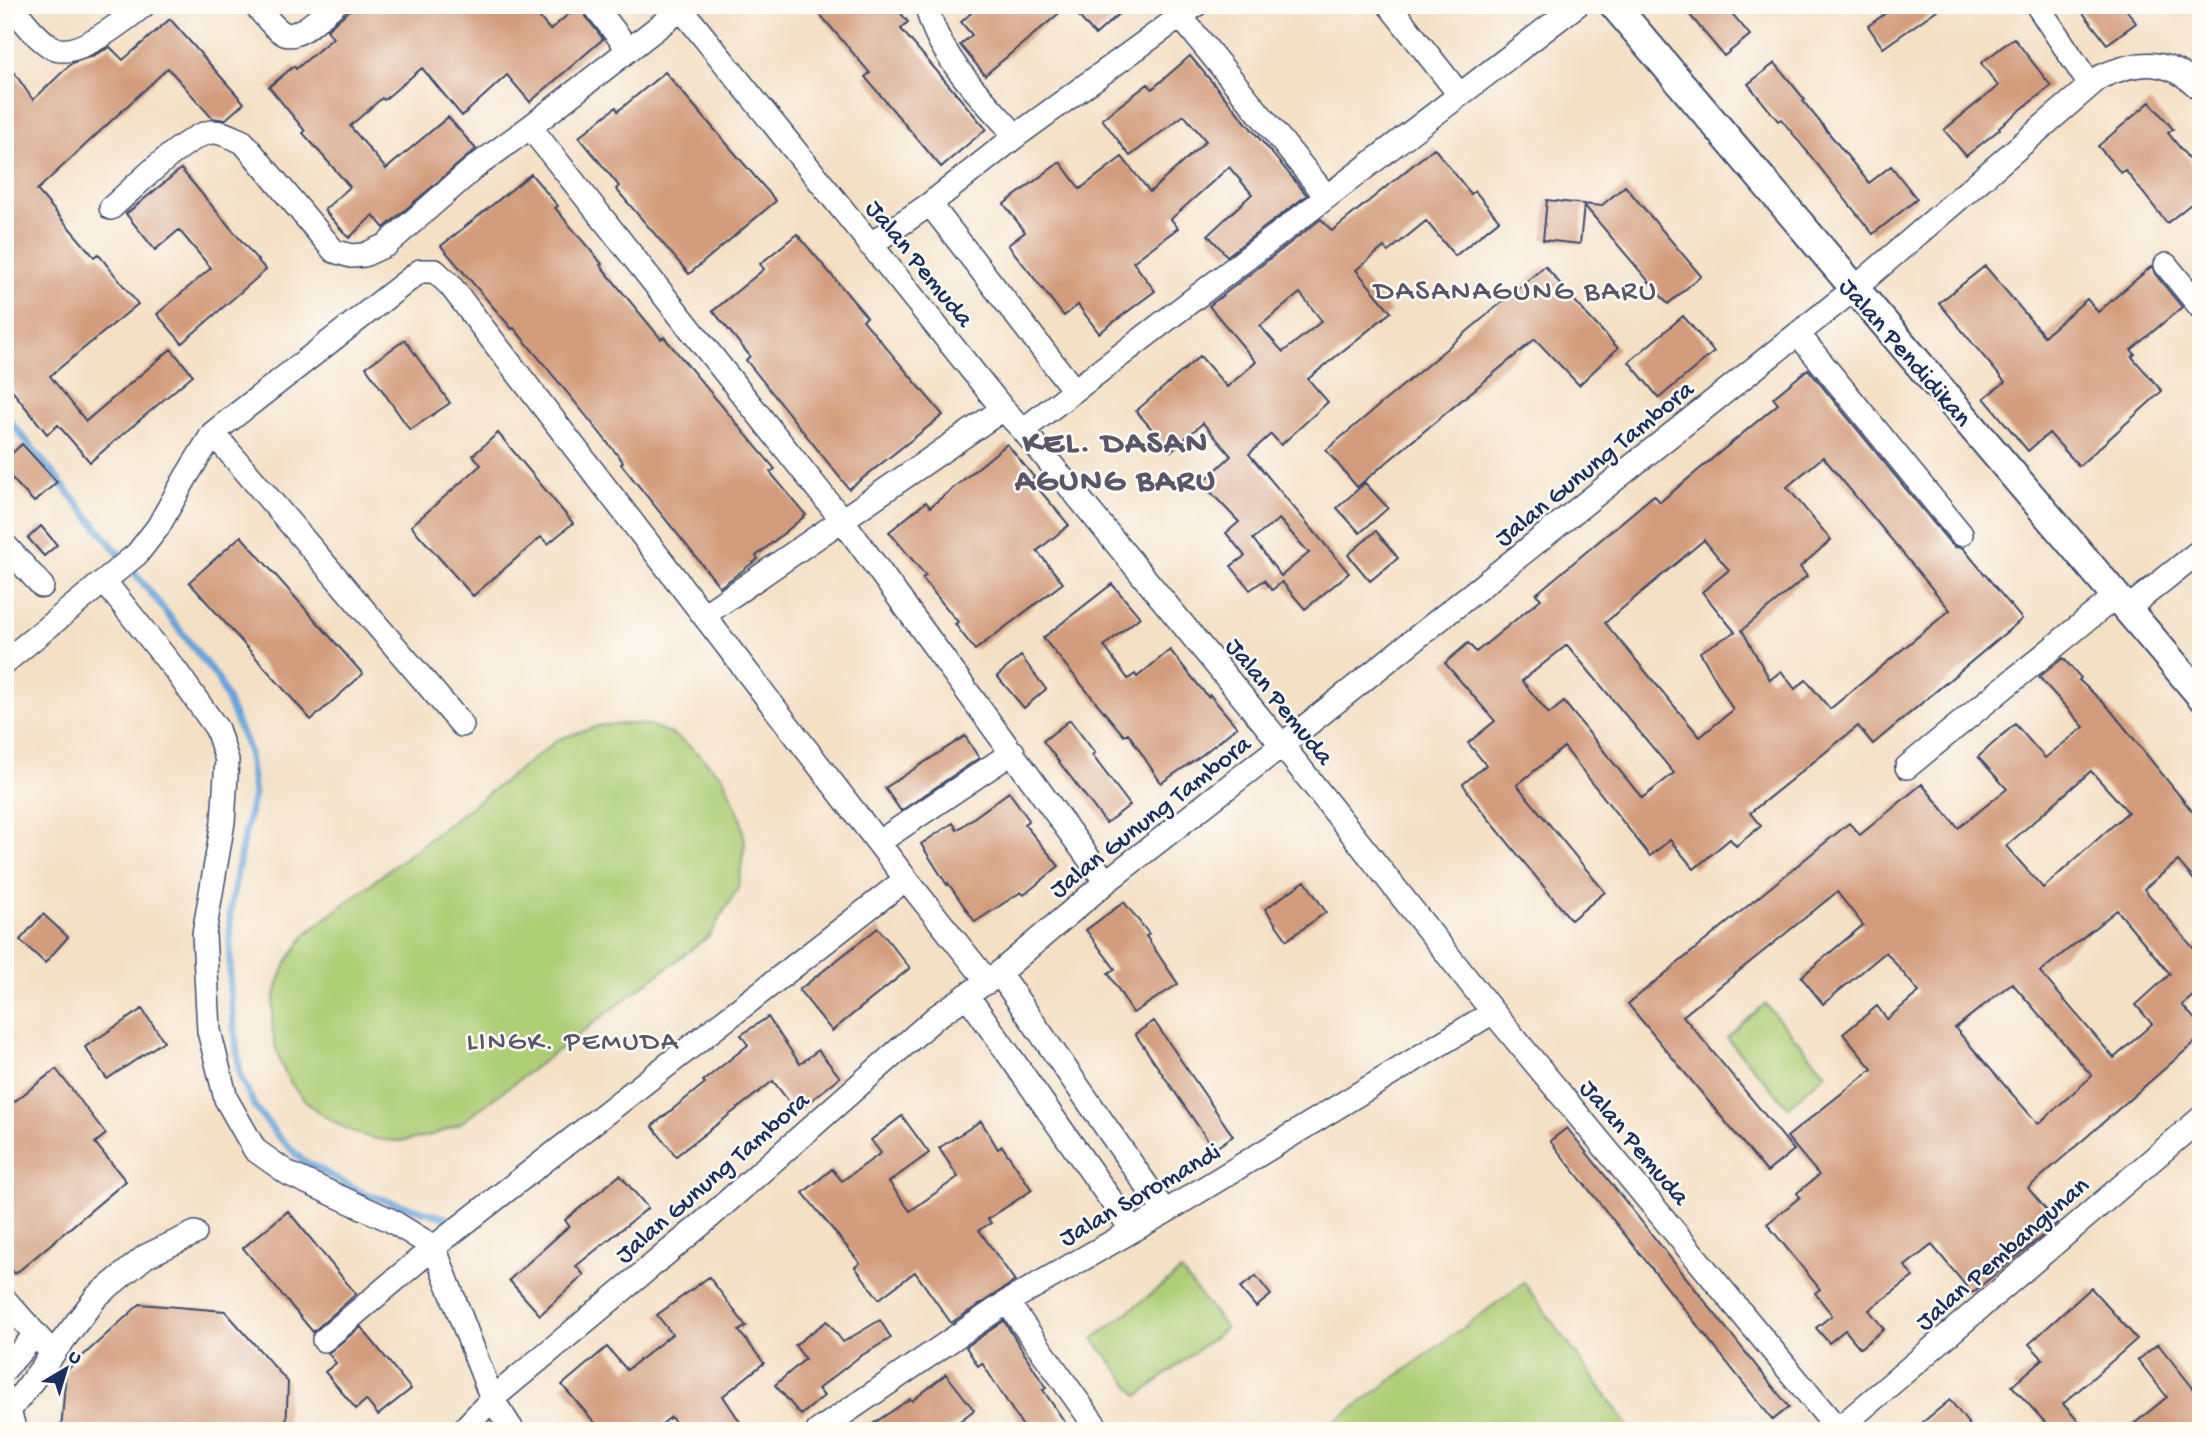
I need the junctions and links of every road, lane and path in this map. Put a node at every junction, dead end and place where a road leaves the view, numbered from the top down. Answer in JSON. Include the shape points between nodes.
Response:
{"nodes":[{"id":1,"x":10,"y":5,"type":"edge"},
{"id":2,"x":144,"y":5,"type":"edge"},
{"id":3,"x":255,"y":5,"type":"edge"},
{"id":4,"x":334,"y":5,"type":"edge"},
{"id":5,"x":594,"y":5,"type":"edge"},
{"id":6,"x":927,"y":5,"type":"edge"},
{"id":7,"x":1389,"y":5,"type":"edge"},
{"id":8,"x":1577,"y":5,"type":"edge"},
{"id":9,"x":1614,"y":5,"type":"edge"},
{"id":10,"x":2037,"y":5,"type":"edge"},
{"id":11,"x":679,"y":8,"type":"edge"},
{"id":12,"x":1188,"y":11,"type":"edge"},
{"id":13,"x":629,"y":50,"type":"junction"},
{"id":14,"x":2090,"y":85,"type":"junction"},
{"id":15,"x":2201,"y":90,"type":"edge"},
{"id":16,"x":1459,"y":94,"type":"junction"},
{"id":17,"x":530,"y":127,"type":"junction"},
{"id":18,"x":1016,"y":136,"type":"junction"},
{"id":19,"x":1327,"y":197,"type":"junction"},
{"id":20,"x":930,"y":204,"type":"junction"},
{"id":21,"x":111,"y":208,"type":"dead end"},
{"id":22,"x":870,"y":245,"type":"junction"},
{"id":23,"x":2166,"y":265,"type":"dead end"},
{"id":24,"x":1854,"y":289,"type":"junction"},
{"id":25,"x":2201,"y":308,"type":"edge"},
{"id":26,"x":1798,"y":334,"type":"junction"},
{"id":27,"x":1074,"y":390,"type":"junction"},
{"id":28,"x":1003,"y":409,"type":"junction"},
{"id":29,"x":1023,"y":430,"type":"junction"},
{"id":30,"x":213,"y":433,"type":"junction"},
{"id":31,"x":843,"y":521,"type":"junction"},
{"id":32,"x":1961,"y":534,"type":"dead end"},
{"id":33,"x":5,"y":545,"type":"edge"},
{"id":34,"x":2201,"y":550,"type":"edge"},
{"id":35,"x":111,"y":576,"type":"junction"},
{"id":36,"x":42,"y":586,"type":"dead end"},
{"id":37,"x":2122,"y":602,"type":"junction"},
{"id":38,"x":704,"y":615,"type":"junction"},
{"id":39,"x":5,"y":662,"type":"edge"},
{"id":40,"x":2201,"y":696,"type":"edge"},
{"id":41,"x":462,"y":725,"type":"dead end"},
{"id":42,"x":1282,"y":745,"type":"junction"},
{"id":43,"x":1013,"y":752,"type":"junction"},
{"id":44,"x":1907,"y":767,"type":"dead end"},
{"id":45,"x":880,"y":842,"type":"junction"},
{"id":46,"x":906,"y":878,"type":"junction"},
{"id":47,"x":1106,"y":882,"type":"junction"},
{"id":48,"x":993,"y":978,"type":"junction"},
{"id":49,"x":967,"y":995,"type":"junction"},
{"id":50,"x":1493,"y":1012,"type":"junction"},
{"id":51,"x":2201,"y":1118,"type":"edge"},
{"id":52,"x":1165,"y":1212,"type":"junction"},
{"id":53,"x":1132,"y":1230,"type":"junction"},
{"id":54,"x":195,"y":1233,"type":"dead end"},
{"id":55,"x":434,"y":1247,"type":"junction"},
{"id":56,"x":1007,"y":1302,"type":"junction"},
{"id":57,"x":9,"y":1313,"type":"edge"},
{"id":58,"x":36,"y":1334,"type":"junction"},
{"id":59,"x":324,"y":1339,"type":"dead end"},
{"id":60,"x":53,"y":1354,"type":"junction"},
{"id":61,"x":5,"y":1369,"type":"edge"},
{"id":62,"x":492,"y":1399,"type":"junction"},
{"id":63,"x":10,"y":1417,"type":"edge"},
{"id":64,"x":1837,"y":1430,"type":"edge"},
{"id":65,"x":462,"y":1431,"type":"edge"},
{"id":66,"x":513,"y":1431,"type":"edge"},
{"id":67,"x":818,"y":1431,"type":"edge"},
{"id":68,"x":1100,"y":1431,"type":"edge"}],
"edges":[{"from":1,"to":2,"type":"street","via":[[37,36],[55,49],[68,51],[89,43]]},
{"from":3,"to":4,"type":"street","via":[[281,32],[295,36]]},
{"from":5,"to":13,"type":"street"},
{"from":6,"to":18,"type":"street","via":[[943,48]]},
{"from":7,"to":16,"type":"street"},
{"from":8,"to":16,"type":"street"},
{"from":9,"to":24,"type":"main road","name":"Jalan Pendidikan"},
{"from":10,"to":14,"type":"street"},
{"from":11,"to":13,"type":"street"},
{"from":11,"to":22,"type":"street","name":"Jalan Pemuda"},
{"from":12,"to":18,"type":"street"},
{"from":12,"to":19,"type":"street"},
{"from":13,"to":17,"type":"street"},
{"from":14,"to":15,"type":"street","name":"Jalan Gunung Tambora","via":[[2099,77],[2143,63],[2170,69]]},
{"from":14,"to":24,"type":"street","name":"Jalan Gunung Tambora"},
{"from":16,"to":19,"type":"street"},
{"from":17,"to":21,"type":"street","via":[[474,168],[386,245],[364,255],[334,251],[243,142],[226,134],[211,132],[189,140]]},
{"from":17,"to":31,"type":"street"},
{"from":18,"to":20,"type":"street"},
{"from":19,"to":27,"type":"street"},
{"from":20,"to":22,"type":"street"},
{"from":20,"to":27,"type":"street"},
{"from":22,"to":28,"type":"street","name":"Jalan Pemuda"},
{"from":23,"to":25,"type":"street"},
{"from":24,"to":26,"type":"street","name":"Jalan Gunung Tambora"},
{"from":24,"to":37,"type":"main road","name":"Jalan Pendidikan"},
{"from":26,"to":32,"type":"street"},
{"from":26,"to":42,"type":"street","name":"Jalan Gunung Tambora"},
{"from":27,"to":29,"type":"street"},
{"from":28,"to":29,"type":"street","name":"Jalan Pemuda"},
{"from":28,"to":31,"type":"street"},
{"from":29,"to":42,"type":"street","name":"Jalan Pemuda"},
{"from":30,"to":35,"type":"street","via":[[158,527],[137,554]]},
{"from":30,"to":38,"type":"street","via":[[420,271],[435,271],[459,296]]},
{"from":30,"to":41,"type":"street"},
{"from":31,"to":38,"type":"street"},
{"from":31,"to":43,"type":"street"},
{"from":33,"to":36,"type":"street"},
{"from":34,"to":37,"type":"street"},
{"from":35,"to":39,"type":"street"},
{"from":35,"to":55,"type":"street","via":[[217,729],[227,760],[223,822],[204,934],[209,1031],[226,1099],[255,1150],[289,1174],[390,1220]]},
{"from":37,"to":40,"type":"main road","name":"Jalan Pendidikan"},
{"from":37,"to":44,"type":"street"},
{"from":38,"to":45,"type":"street"},
{"from":42,"to":47,"type":"street","name":"Jalan Gunung Tambora"},
{"from":42,"to":50,"type":"street","name":"Jalan Pemuda"},
{"from":43,"to":45,"type":"street"},
{"from":43,"to":47,"type":"street"},
{"from":45,"to":46,"type":"street"},
{"from":46,"to":48,"type":"street"},
{"from":46,"to":55,"type":"street"},
{"from":47,"to":48,"type":"street","name":"Jalan Gunung Tambora"},
{"from":48,"to":49,"type":"street","name":"Jalan Gunung Tambora"},
{"from":48,"to":52,"type":"street"},
{"from":49,"to":53,"type":"street"},
{"from":49,"to":62,"type":"street","name":"Jalan Gunung Tambora"},
{"from":50,"to":52,"type":"street","name":"Jalan Soromandi"},
{"from":50,"to":64,"type":"street","name":"Jalan Pemuda"},
{"from":51,"to":64,"type":"street","name":"Jalan Pembangunan"},
{"from":52,"to":53,"type":"street","name":"Jalan Soromandi"},
{"from":53,"to":56,"type":"street","name":"Jalan Soromandi"},
{"from":54,"to":60,"type":"street","via":[[146,1255],[97,1296]]},
{"from":55,"to":59,"type":"street"},
{"from":55,"to":62,"type":"street"},
{"from":56,"to":67,"type":"street","name":"Jalan Soromandi"},
{"from":56,"to":68,"type":"street"},
{"from":57,"to":58,"type":"street"},
{"from":58,"to":60,"type":"street"},
{"from":58,"to":61,"type":"street"},
{"from":60,"to":63,"type":"street"},
{"from":62,"to":65,"type":"street","name":"Jalan Gunung Tambora"},
{"from":62,"to":66,"type":"street"}]}
